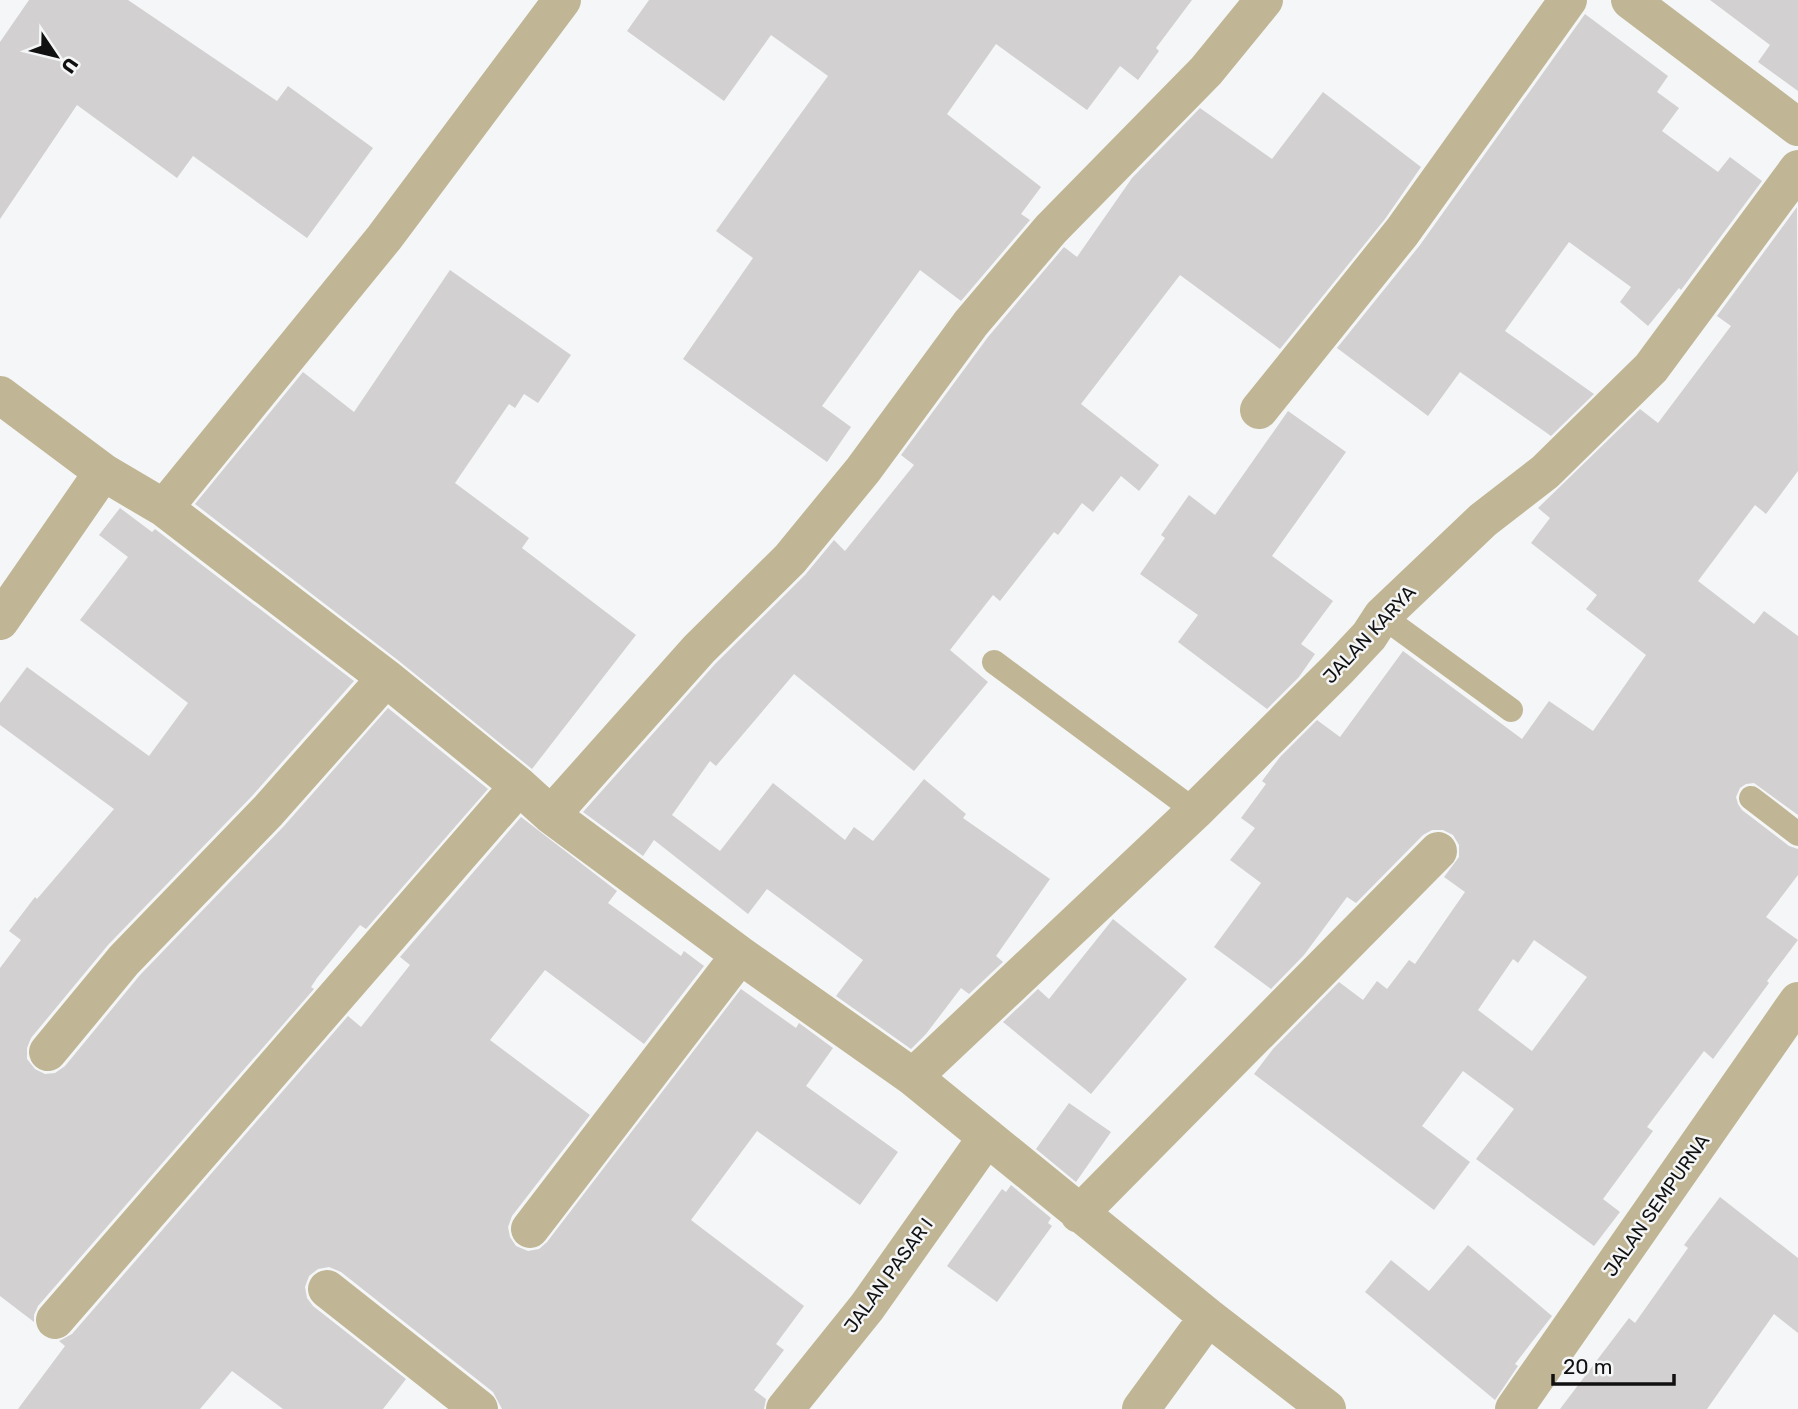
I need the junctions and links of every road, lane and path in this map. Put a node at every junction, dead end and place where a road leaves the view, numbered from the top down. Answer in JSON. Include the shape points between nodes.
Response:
{"nodes":[{"id":1,"x":562,"y":0,"type":"edge"},
{"id":2,"x":1264,"y":0,"type":"edge"},
{"id":3,"x":1568,"y":0,"type":"edge"},
{"id":4,"x":1630,"y":0,"type":"edge"},
{"id":5,"x":1798,"y":127,"type":"edge"},
{"id":6,"x":1798,"y":169,"type":"edge"},
{"id":7,"x":0,"y":395,"type":"edge"},
{"id":8,"x":1259,"y":410,"type":"dead end"},
{"id":9,"x":103,"y":472,"type":"junction"},
{"id":10,"x":164,"y":508,"type":"junction"},
{"id":11,"x":1382,"y":616,"type":"junction"},
{"id":12,"x":0,"y":621,"type":"edge"},
{"id":13,"x":995,"y":662,"type":"dead end"},
{"id":14,"x":386,"y":678,"type":"junction"},
{"id":15,"x":1511,"y":710,"type":"dead end"},
{"id":16,"x":519,"y":786,"type":"junction"},
{"id":17,"x":1751,"y":798,"type":"dead end"},
{"id":18,"x":1195,"y":811,"type":"junction"},
{"id":19,"x":551,"y":815,"type":"junction"},
{"id":20,"x":1798,"y":834,"type":"edge"},
{"id":21,"x":1438,"y":851,"type":"dead end"},
{"id":22,"x":740,"y":955,"type":"junction"},
{"id":23,"x":1798,"y":1001,"type":"edge"},
{"id":24,"x":48,"y":1052,"type":"dead end"},
{"id":25,"x":913,"y":1077,"type":"junction"},
{"id":26,"x":987,"y":1137,"type":"junction"},
{"id":27,"x":1079,"y":1214,"type":"junction"},
{"id":28,"x":530,"y":1229,"type":"dead end"},
{"id":29,"x":327,"y":1289,"type":"dead end"},
{"id":30,"x":1208,"y":1317,"type":"junction"},
{"id":31,"x":55,"y":1320,"type":"dead end"},
{"id":32,"x":479,"y":1409,"type":"edge"},
{"id":33,"x":785,"y":1409,"type":"edge"},
{"id":34,"x":1141,"y":1409,"type":"edge"},
{"id":35,"x":1327,"y":1409,"type":"edge"},
{"id":36,"x":1514,"y":1409,"type":"edge"}],
"edges":[{"from":1,"to":10,"type":"street","via":[[384,238]]},
{"from":2,"to":19,"type":"street","via":[[1206,71],[1051,229],[971,323],[863,470],[790,559],[699,649]]},
{"from":3,"to":8,"type":"street","via":[[1402,232]]},
{"from":4,"to":5,"type":"street"},
{"from":6,"to":11,"type":"street","name":"JALAN KARYA","via":[[1651,368],[1545,472],[1483,520]]},
{"from":7,"to":9,"type":"street"},
{"from":9,"to":10,"type":"street"},
{"from":9,"to":12,"type":"street"},
{"from":10,"to":14,"type":"street"},
{"from":11,"to":15,"type":"lane"},
{"from":11,"to":18,"type":"street","name":"JALAN KARYA","via":[[1338,669]]},
{"from":13,"to":18,"type":"lane"},
{"from":14,"to":16,"type":"street"},
{"from":14,"to":24,"type":"street","via":[[268,811],[124,960]]},
{"from":16,"to":19,"type":"street"},
{"from":16,"to":31,"type":"street"},
{"from":17,"to":20,"type":"lane"},
{"from":18,"to":25,"type":"street","name":"JALAN KARYA"},
{"from":19,"to":22,"type":"street"},
{"from":21,"to":27,"type":"street"},
{"from":22,"to":25,"type":"street"},
{"from":22,"to":28,"type":"street"},
{"from":23,"to":36,"type":"street","name":"JALAN SEMPURNA"},
{"from":25,"to":26,"type":"street"},
{"from":26,"to":27,"type":"street"},
{"from":26,"to":33,"type":"street","name":"JALAN PASAR I","via":[[867,1307]]},
{"from":27,"to":30,"type":"street"},
{"from":29,"to":32,"type":"street"},
{"from":30,"to":34,"type":"street"},
{"from":30,"to":35,"type":"street"}]}
